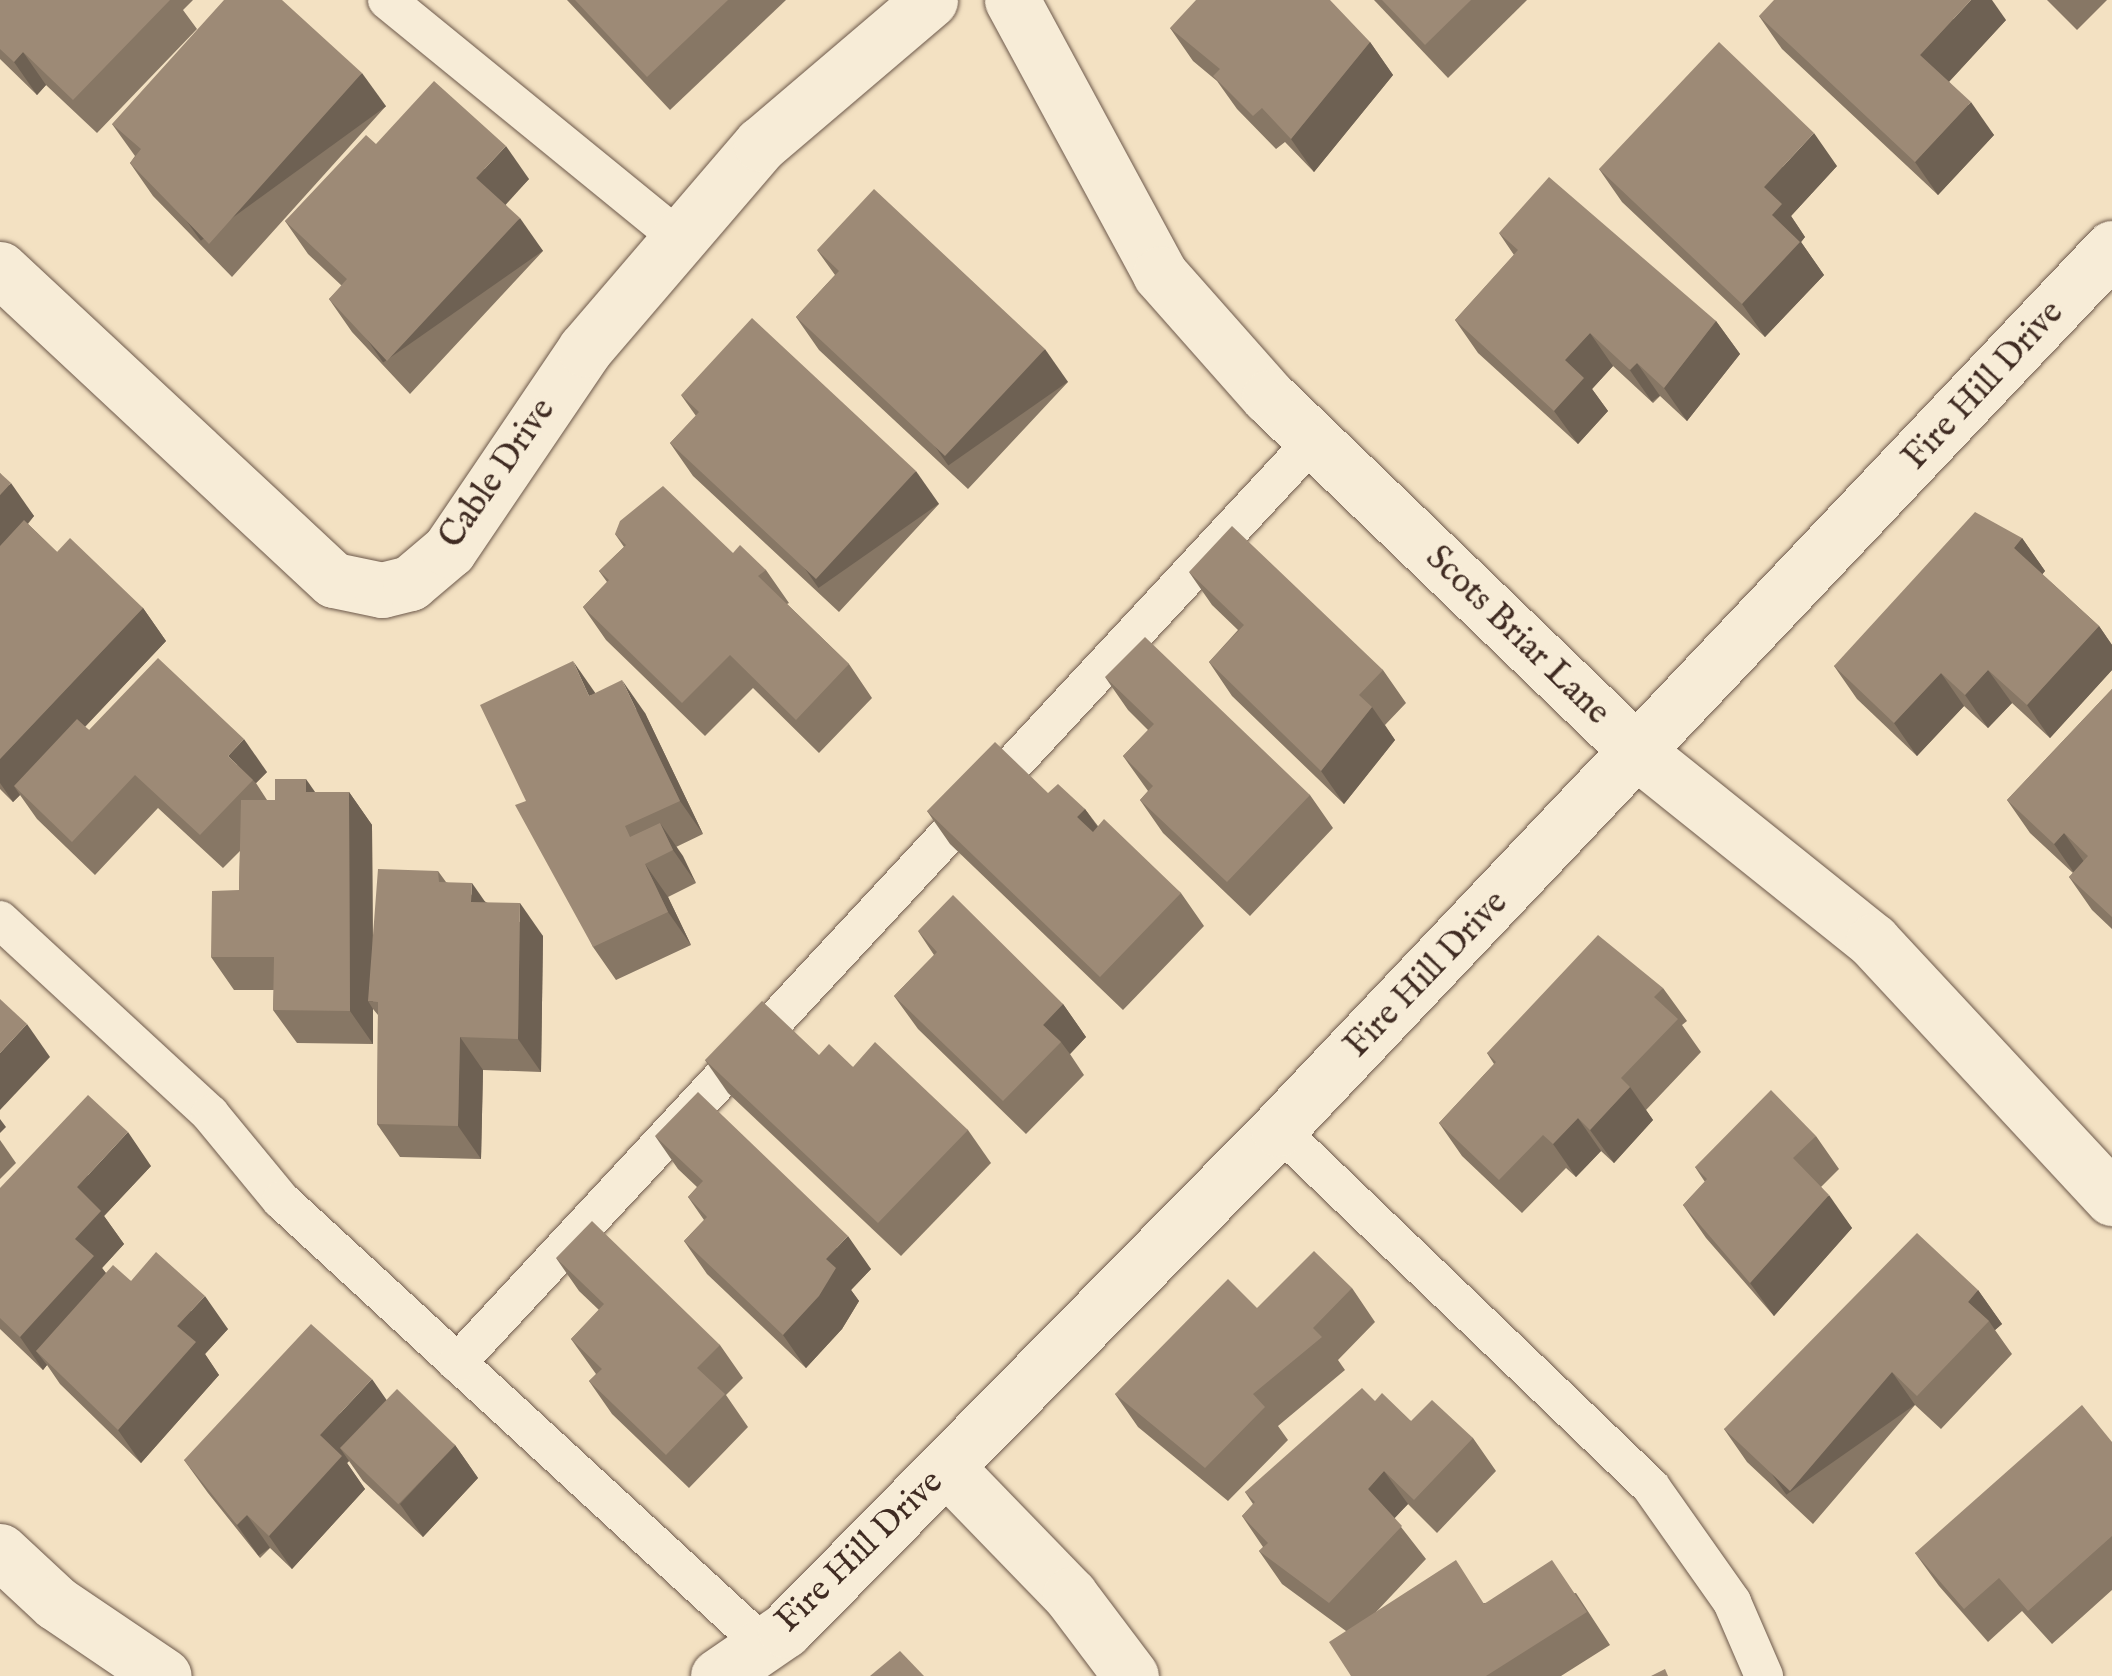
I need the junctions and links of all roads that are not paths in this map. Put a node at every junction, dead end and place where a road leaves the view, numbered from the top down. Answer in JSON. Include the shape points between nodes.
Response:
{"nodes":[{"id":1,"x":386,"y":0,"type":"edge"},
{"id":2,"x":930,"y":0,"type":"edge"},
{"id":3,"x":1012,"y":0,"type":"edge"},
{"id":4,"x":680,"y":239,"type":"junction"},
{"id":5,"x":2112,"y":248,"type":"edge"},
{"id":6,"x":0,"y":269,"type":"edge"},
{"id":7,"x":1314,"y":440,"type":"junction"},
{"id":8,"x":1641,"y":754,"type":"junction"},
{"id":9,"x":0,"y":920,"type":"edge"},
{"id":10,"x":1278,"y":1128,"type":"junction"},
{"id":11,"x":2112,"y":1198,"type":"edge"},
{"id":12,"x":458,"y":1363,"type":"junction"},
{"id":13,"x":946,"y":1468,"type":"junction"},
{"id":14,"x":0,"y":1551,"type":"edge"},
{"id":15,"x":764,"y":1645,"type":"junction"},
{"id":16,"x":164,"y":1676,"type":"edge"},
{"id":17,"x":718,"y":1676,"type":"edge"},
{"id":18,"x":1131,"y":1676,"type":"edge"},
{"id":19,"x":1764,"y":1676,"type":"edge"}],
"edges":[{"from":1,"to":4,"type":"lane"},
{"from":2,"to":4,"type":"street","name":"Cable Drive","via":[[761,144]]},
{"from":3,"to":7,"type":"street","name":"Scots Briar Lane","via":[[1160,274]]},
{"from":4,"to":6,"type":"street","name":"Cable Drive","via":[[585,349],[448,550],[410,583],[382,590],[334,580]]},
{"from":5,"to":8,"type":"street","name":"Fire Hill Drive"},
{"from":7,"to":8,"type":"street","name":"Scots Briar Lane"},
{"from":7,"to":12,"type":"lane"},
{"from":8,"to":10,"type":"street","name":"Fire Hill Drive"},
{"from":8,"to":11,"type":"street","name":"Scots Briar Lane","via":[[1873,940]]},
{"from":9,"to":12,"type":"lane"},
{"from":10,"to":13,"type":"street","name":"Fire Hill Drive"},
{"from":10,"to":19,"type":"lane","via":[[1651,1487],[1732,1602]]},
{"from":12,"to":15,"type":"lane"},
{"from":13,"to":15,"type":"street","name":"Fire Hill Drive"},
{"from":13,"to":18,"type":"street","via":[[1070,1595]]},
{"from":14,"to":16,"type":"street","via":[[56,1603]]},
{"from":15,"to":17,"type":"street","name":"Fire Hill Drive"}]}
